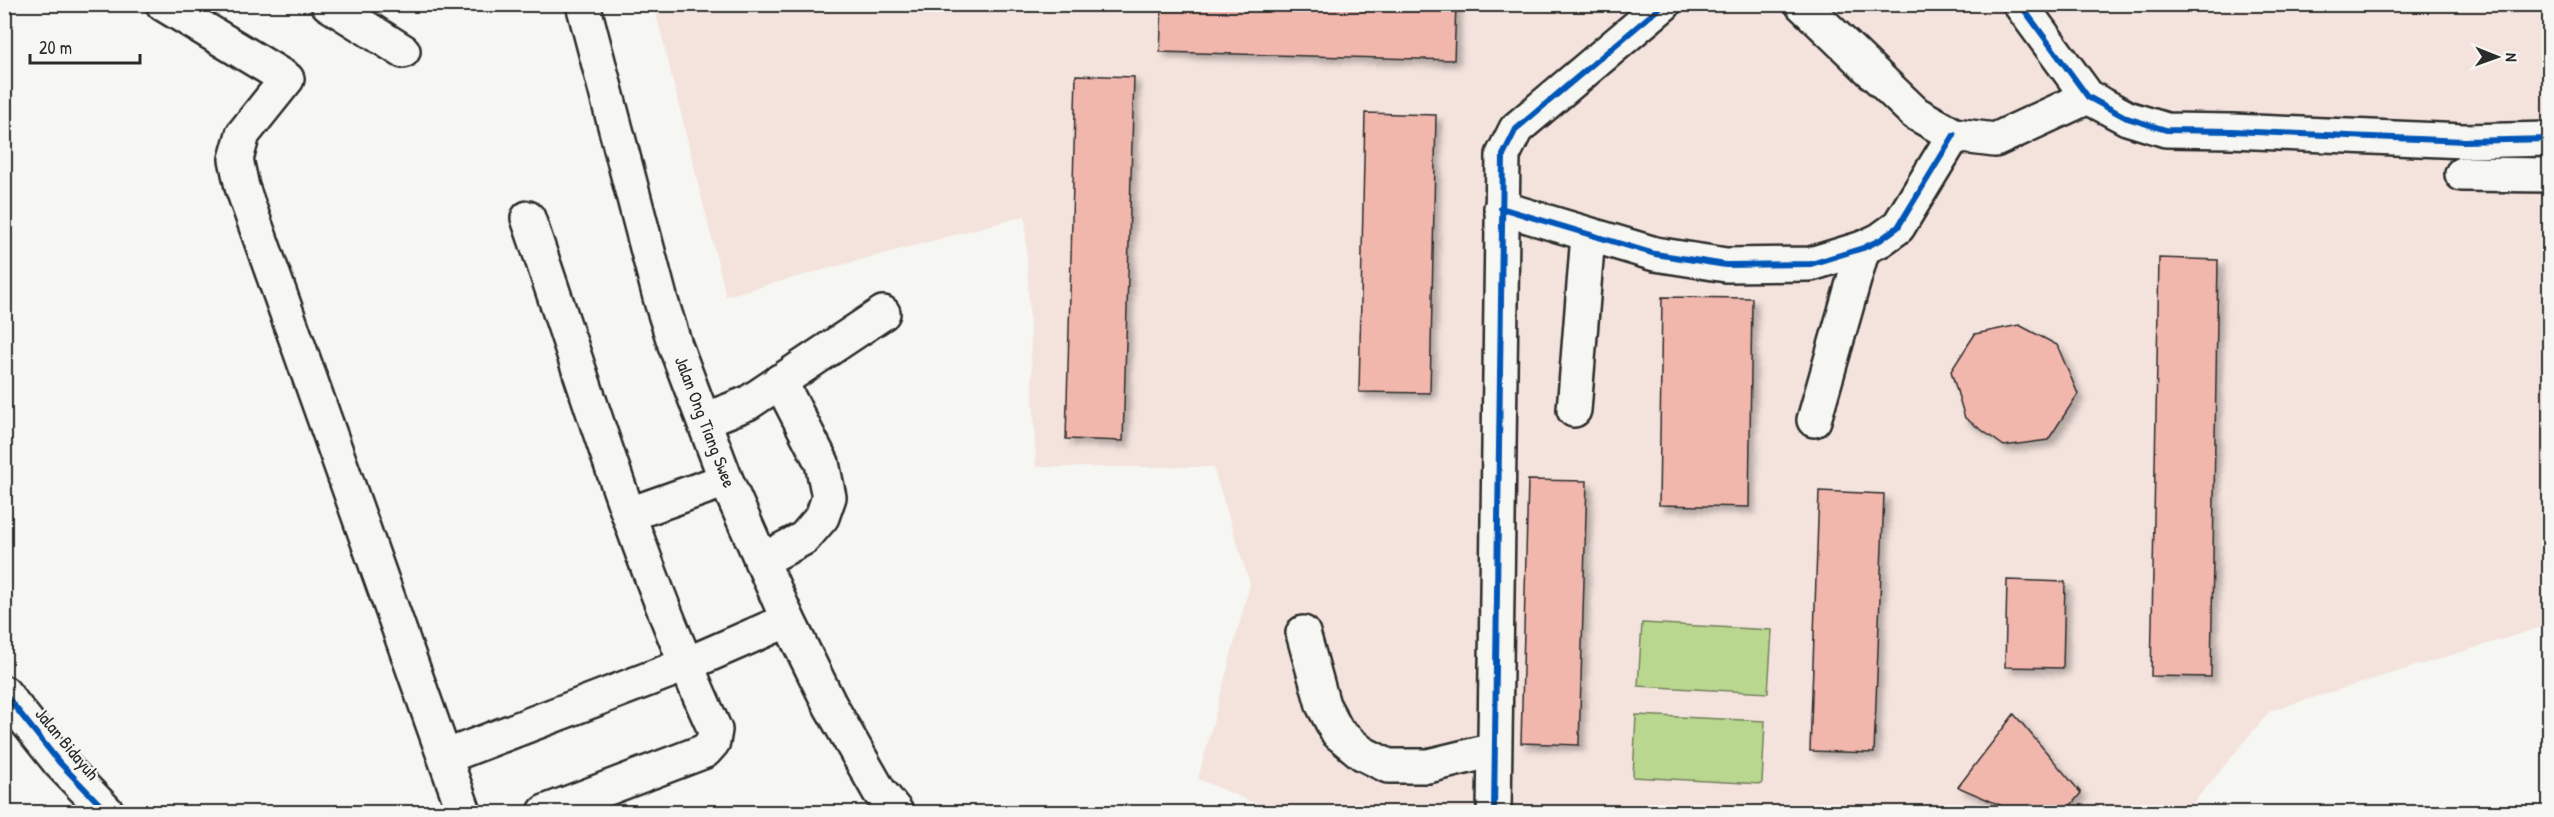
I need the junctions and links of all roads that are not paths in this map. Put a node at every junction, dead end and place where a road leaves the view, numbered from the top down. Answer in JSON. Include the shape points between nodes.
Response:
{"nodes":[{"id":1,"x":163,"y":4,"type":"edge"},
{"id":2,"x":328,"y":4,"type":"edge"},
{"id":3,"x":583,"y":4,"type":"edge"},
{"id":4,"x":1664,"y":4,"type":"edge"},
{"id":5,"x":1802,"y":4,"type":"edge"},
{"id":6,"x":2019,"y":4,"type":"edge"},
{"id":7,"x":403,"y":51,"type":"dead end"},
{"id":8,"x":2088,"y":97,"type":"junction"},
{"id":9,"x":1954,"y":135,"type":"junction"},
{"id":10,"x":2550,"y":139,"type":"edge"},
{"id":11,"x":2462,"y":174,"type":"dead end"},
{"id":12,"x":2550,"y":175,"type":"edge"},
{"id":13,"x":1501,"y":208,"type":"junction"},
{"id":14,"x":528,"y":218,"type":"dead end"},
{"id":15,"x":1588,"y":235,"type":"junction"},
{"id":16,"x":1863,"y":248,"type":"junction"},
{"id":17,"x":883,"y":313,"type":"dead end"},
{"id":18,"x":780,"y":381,"type":"junction"},
{"id":19,"x":1574,"y":410,"type":"dead end"},
{"id":20,"x":705,"y":420,"type":"junction"},
{"id":21,"x":1814,"y":420,"type":"dead end"},
{"id":22,"x":726,"y":480,"type":"junction"},
{"id":23,"x":630,"y":514,"type":"junction"},
{"id":24,"x":761,"y":561,"type":"junction"},
{"id":25,"x":788,"y":620,"type":"junction"},
{"id":26,"x":1303,"y":633,"type":"dead end"},
{"id":27,"x":685,"y":665,"type":"junction"},
{"id":28,"x":4,"y":693,"type":"edge"},
{"id":29,"x":1494,"y":750,"type":"junction"},
{"id":30,"x":445,"y":757,"type":"junction"},
{"id":31,"x":107,"y":813,"type":"edge"},
{"id":32,"x":464,"y":813,"type":"edge"},
{"id":33,"x":545,"y":813,"type":"edge"},
{"id":34,"x":896,"y":813,"type":"edge"},
{"id":35,"x":1494,"y":813,"type":"edge"}],
"edges":[{"from":1,"to":30,"type":"street","via":[[287,79],[243,134],[236,159],[242,188]]},
{"from":2,"to":7,"type":"street"},
{"from":3,"to":20,"type":"street","name":"Jalan Ong Tiang Swee","via":[[661,301]]},
{"from":4,"to":13,"type":"street","via":[[1516,129],[1503,155]]},
{"from":5,"to":9,"type":"street","via":[[1915,113]]},
{"from":6,"to":8,"type":"street"},
{"from":8,"to":9,"type":"street","via":[[1995,140]]},
{"from":8,"to":10,"type":"street","via":[[2127,118],[2166,130],[2464,141]]},
{"from":9,"to":16,"type":"street","via":[[1898,227]]},
{"from":11,"to":12,"type":"street"},
{"from":13,"to":15,"type":"street"},
{"from":13,"to":29,"type":"street"},
{"from":14,"to":23,"type":"street"},
{"from":15,"to":16,"type":"street","via":[[1655,254],[1726,266],[1811,264]]},
{"from":15,"to":19,"type":"street"},
{"from":16,"to":21,"type":"street"},
{"from":17,"to":18,"type":"street"},
{"from":18,"to":20,"type":"street","via":[[748,403]]},
{"from":18,"to":24,"type":"street","via":[[822,463],[829,497],[822,517],[804,538]]},
{"from":20,"to":22,"type":"street","name":"Jalan Ong Tiang Swee"},
{"from":22,"to":23,"type":"street"},
{"from":22,"to":24,"type":"street","name":"Jalan Ong Tiang Swee"},
{"from":23,"to":27,"type":"street"},
{"from":24,"to":25,"type":"street","name":"Jalan Ong Tiang Swee"},
{"from":25,"to":27,"type":"street"},
{"from":25,"to":34,"type":"street","name":"Jalan Ong Tiang Swee","via":[[830,705],[879,791]]},
{"from":26,"to":29,"type":"street","via":[[1323,705],[1338,733],[1362,753],[1388,766],[1428,766]]},
{"from":27,"to":30,"type":"street"},
{"from":27,"to":33,"type":"street","via":[[715,730],[713,742],[705,751]]},
{"from":28,"to":31,"type":"street","name":"Jalan Bidayuh"},
{"from":29,"to":35,"type":"street"},
{"from":30,"to":32,"type":"street"}]}
